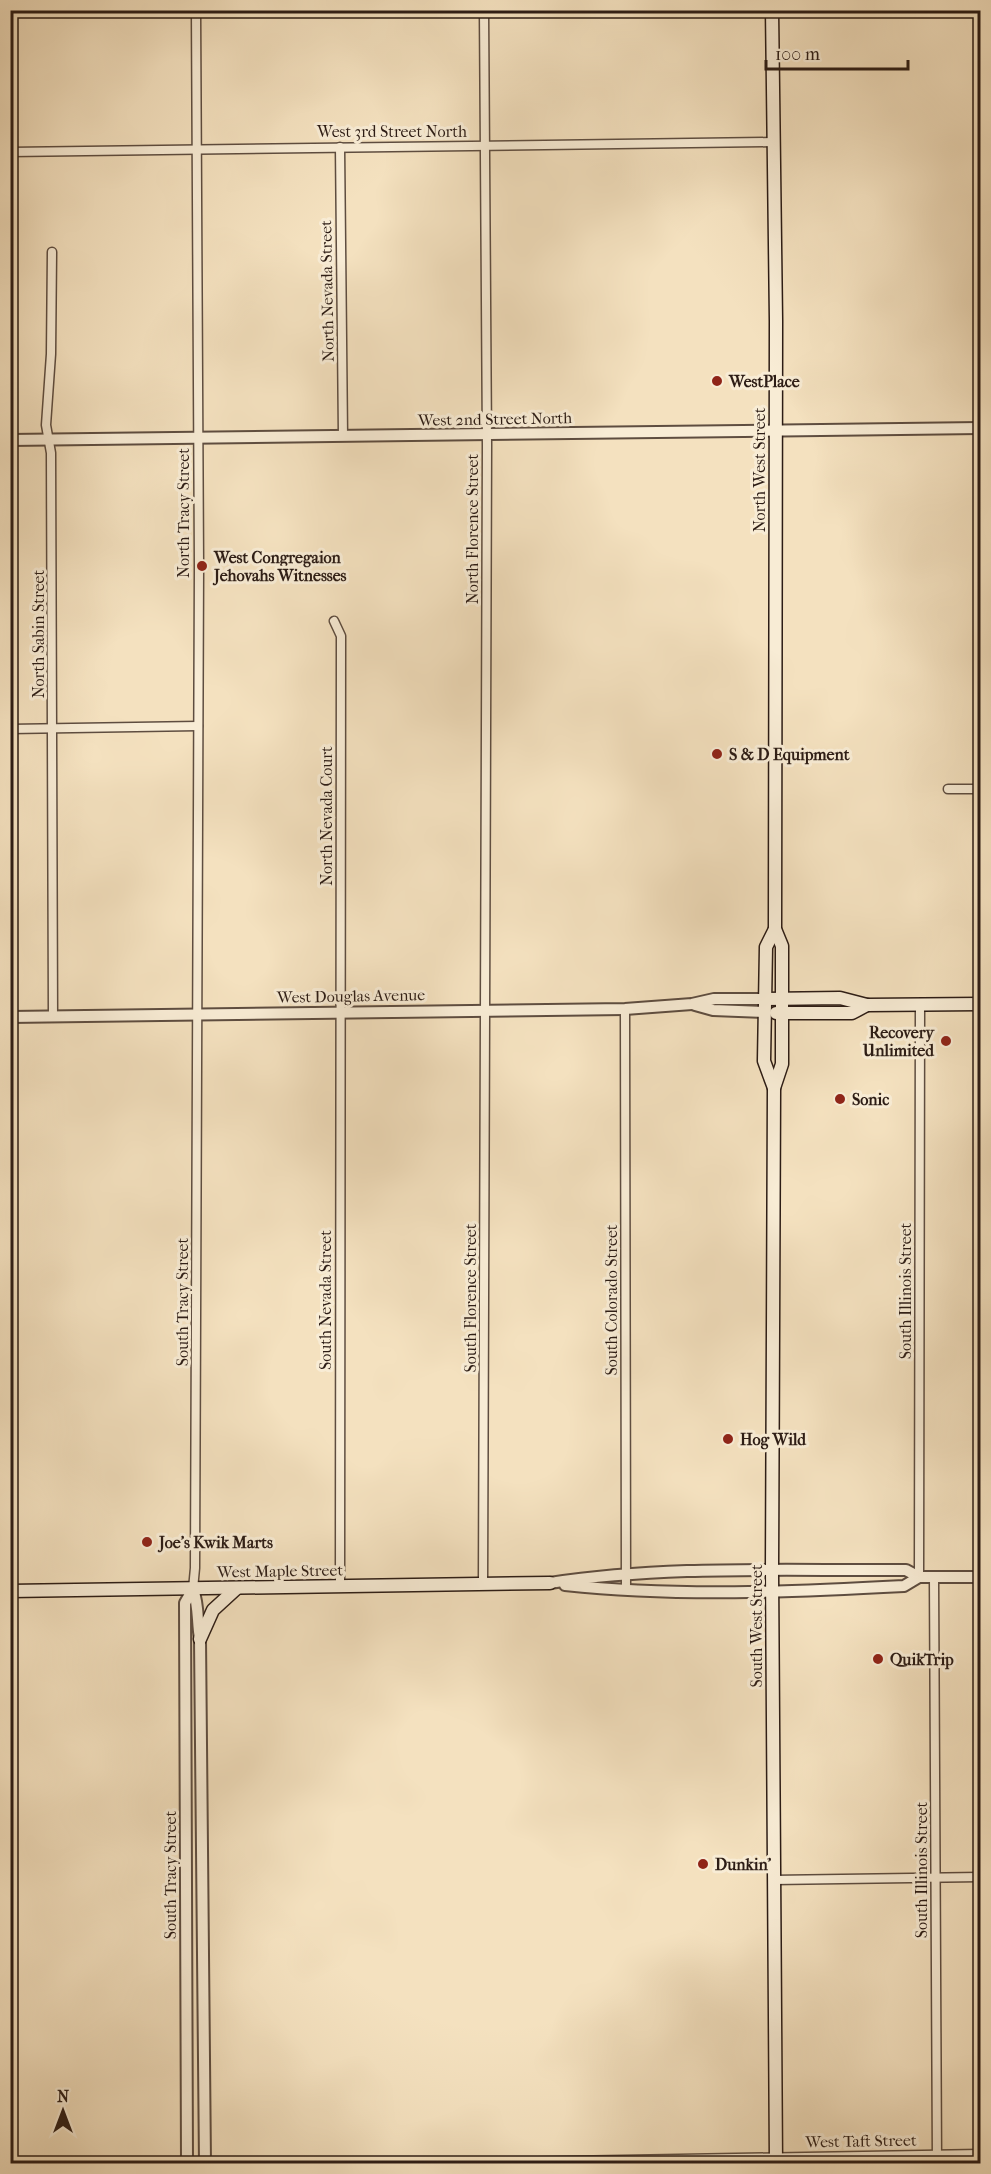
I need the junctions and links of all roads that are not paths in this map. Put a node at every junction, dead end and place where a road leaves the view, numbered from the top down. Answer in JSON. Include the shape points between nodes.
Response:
{"nodes":[{"id":1,"x":196,"y":10,"type":"edge"},
{"id":2,"x":484,"y":10,"type":"edge"},
{"id":3,"x":772,"y":10,"type":"edge"},
{"id":4,"x":773,"y":142,"type":"junction"},
{"id":5,"x":485,"y":146,"type":"junction"},
{"id":6,"x":340,"y":147,"type":"junction"},
{"id":7,"x":198,"y":149,"type":"junction"},
{"id":8,"x":10,"y":152,"type":"edge"},
{"id":9,"x":52,"y":252,"type":"dead end"},
{"id":10,"x":981,"y":428,"type":"edge"},
{"id":11,"x":775,"y":430,"type":"junction"},
{"id":12,"x":487,"y":434,"type":"junction"},
{"id":13,"x":343,"y":435,"type":"junction"},
{"id":14,"x":198,"y":437,"type":"junction"},
{"id":15,"x":10,"y":440,"type":"edge"},
{"id":16,"x":49,"y":440,"type":"junction"},
{"id":17,"x":334,"y":621,"type":"dead end"},
{"id":18,"x":198,"y":726,"type":"junction"},
{"id":19,"x":53,"y":728,"type":"junction"},
{"id":20,"x":10,"y":729,"type":"edge"},
{"id":21,"x":948,"y":789,"type":"dead end"},
{"id":22,"x":981,"y":789,"type":"edge"},
{"id":23,"x":775,"y":929,"type":"junction"},
{"id":24,"x":782,"y":998,"type":"junction"},
{"id":25,"x":766,"y":999,"type":"junction"},
{"id":26,"x":692,"y":1004,"type":"junction"},
{"id":27,"x":981,"y":1004,"type":"edge"},
{"id":28,"x":867,"y":1005,"type":"junction"},
{"id":29,"x":920,"y":1005,"type":"junction"},
{"id":30,"x":625,"y":1010,"type":"junction"},
{"id":31,"x":486,"y":1011,"type":"junction"},
{"id":32,"x":765,"y":1012,"type":"junction"},
{"id":33,"x":340,"y":1013,"type":"junction"},
{"id":34,"x":782,"y":1013,"type":"junction"},
{"id":35,"x":197,"y":1015,"type":"junction"},
{"id":36,"x":10,"y":1017,"type":"edge"},
{"id":37,"x":53,"y":1017,"type":"junction"},
{"id":38,"x":774,"y":1088,"type":"junction"},
{"id":39,"x":772,"y":1571,"type":"junction"},
{"id":40,"x":698,"y":1572,"type":"junction"},
{"id":41,"x":626,"y":1573,"type":"junction"},
{"id":42,"x":919,"y":1577,"type":"junction"},
{"id":43,"x":934,"y":1577,"type":"junction"},
{"id":44,"x":981,"y":1577,"type":"edge"},
{"id":45,"x":550,"y":1583,"type":"junction"},
{"id":46,"x":483,"y":1585,"type":"junction"},
{"id":47,"x":340,"y":1587,"type":"junction"},
{"id":48,"x":237,"y":1588,"type":"junction"},
{"id":49,"x":194,"y":1589,"type":"junction"},
{"id":50,"x":626,"y":1590,"type":"junction"},
{"id":51,"x":10,"y":1592,"type":"edge"},
{"id":52,"x":698,"y":1592,"type":"junction"},
{"id":53,"x":772,"y":1592,"type":"junction"},
{"id":54,"x":200,"y":1639,"type":"junction"},
{"id":55,"x":936,"y":1878,"type":"junction"},
{"id":56,"x":981,"y":1878,"type":"edge"},
{"id":57,"x":774,"y":1880,"type":"junction"},
{"id":58,"x":981,"y":2154,"type":"edge"},
{"id":59,"x":937,"y":2159,"type":"edge"},
{"id":60,"x":776,"y":2160,"type":"edge"},
{"id":61,"x":187,"y":2163,"type":"edge"},
{"id":62,"x":205,"y":2163,"type":"edge"},
{"id":63,"x":381,"y":2163,"type":"edge"},
{"id":64,"x":489,"y":2163,"type":"edge"}],
"edges":[{"from":1,"to":7,"type":"street","name":"North Tracy Street"},
{"from":2,"to":5,"type":"street","name":"North Florence Street"},
{"from":3,"to":4,"type":"main road","name":"North West Street"},
{"from":4,"to":5,"type":"street","name":"West 3rd Street North"},
{"from":4,"to":11,"type":"main road","name":"North West Street"},
{"from":5,"to":6,"type":"street","name":"West 3rd Street North"},
{"from":5,"to":12,"type":"street","name":"North Florence Street"},
{"from":6,"to":7,"type":"street","name":"West 3rd Street North"},
{"from":6,"to":13,"type":"street","name":"North Nevada Street"},
{"from":7,"to":8,"type":"street","name":"West 3rd Street North"},
{"from":7,"to":14,"type":"street","name":"North Tracy Street"},
{"from":9,"to":16,"type":"street","name":"North Sabin Street","via":[[46,424]]},
{"from":10,"to":11,"type":"street","name":"West 2nd Street North"},
{"from":11,"to":12,"type":"street","name":"West 2nd Street North"},
{"from":11,"to":23,"type":"main road","name":"North West Street"},
{"from":12,"to":13,"type":"street","name":"West 2nd Street North"},
{"from":12,"to":31,"type":"street","name":"North Florence Street"},
{"from":13,"to":14,"type":"street","name":"West 2nd Street North"},
{"from":14,"to":16,"type":"street","name":"West 2nd Street North"},
{"from":14,"to":18,"type":"street","name":"North Tracy Street"},
{"from":15,"to":16,"type":"street","name":"West 2nd Street North"},
{"from":16,"to":19,"type":"street","name":"North Sabin Street"},
{"from":17,"to":33,"type":"street","name":"North Nevada Court","via":[[341,636]]},
{"from":18,"to":19,"type":"street"},
{"from":18,"to":35,"type":"street","name":"North Tracy Street"},
{"from":19,"to":20,"type":"street"},
{"from":19,"to":37,"type":"street","name":"North Sabin Street"},
{"from":21,"to":22,"type":"street"},
{"from":23,"to":24,"type":"main road","name":"North West Street","via":[[782,946]]},
{"from":23,"to":25,"type":"main road","name":"North West Street","via":[[766,947]]},
{"from":24,"to":25,"type":"main road","name":"West Douglas Avenue"},
{"from":24,"to":28,"type":"main road","name":"West Douglas Avenue","via":[[840,998]]},
{"from":24,"to":34,"type":"main road","name":"South West Street"},
{"from":25,"to":26,"type":"street","name":"West Douglas Avenue","via":[[714,999]]},
{"from":25,"to":32,"type":"main road","name":"South West Street"},
{"from":26,"to":30,"type":"street","name":"West Douglas Avenue"},
{"from":26,"to":32,"type":"street","name":"West Douglas Avenue","via":[[713,1010]]},
{"from":27,"to":29,"type":"main road","name":"West Douglas Avenue"},
{"from":28,"to":29,"type":"main road","name":"West Douglas Avenue"},
{"from":28,"to":34,"type":"main road","name":"West Douglas Avenue","via":[[852,1013]]},
{"from":29,"to":42,"type":"street","name":"South Illinois Street"},
{"from":30,"to":31,"type":"street","name":"West Douglas Avenue"},
{"from":30,"to":41,"type":"street","name":"South Colorado Street"},
{"from":31,"to":33,"type":"street","name":"West Douglas Avenue"},
{"from":31,"to":46,"type":"street","name":"South Florence Street"},
{"from":32,"to":34,"type":"main road","name":"West Douglas Avenue"},
{"from":32,"to":38,"type":"main road","name":"South West Street","via":[[764,1060]]},
{"from":33,"to":35,"type":"street","name":"West Douglas Avenue"},
{"from":33,"to":47,"type":"street","name":"South Nevada Street"},
{"from":34,"to":38,"type":"main road","name":"South West Street","via":[[782,1064]]},
{"from":35,"to":37,"type":"street","name":"West Douglas Avenue"},
{"from":35,"to":49,"type":"street","name":"South Tracy Street"},
{"from":36,"to":37,"type":"street","name":"West Douglas Avenue"},
{"from":38,"to":39,"type":"main road","name":"South West Street"},
{"from":39,"to":40,"type":"street","name":"West Maple Street"},
{"from":39,"to":42,"type":"street","name":"West Maple Street","via":[[906,1570]]},
{"from":39,"to":53,"type":"main road","name":"South West Street"},
{"from":40,"to":41,"type":"street","name":"West Maple Street"},
{"from":40,"to":52,"type":"street"},
{"from":41,"to":45,"type":"street","name":"West Maple Street"},
{"from":41,"to":50,"type":"street","name":"South Colorado Street"},
{"from":42,"to":43,"type":"street","name":"West Maple Street"},
{"from":42,"to":53,"type":"street","name":"West Maple Street","via":[[904,1586]]},
{"from":43,"to":44,"type":"street","name":"West Maple Street"},
{"from":43,"to":55,"type":"street","name":"South Illinois Street"},
{"from":45,"to":46,"type":"main road","name":"West Maple Street"},
{"from":45,"to":50,"type":"street","name":"West Maple Street"},
{"from":46,"to":47,"type":"main road","name":"West Maple Street"},
{"from":47,"to":48,"type":"main road","name":"West Maple Street"},
{"from":48,"to":49,"type":"main road","name":"West Maple Street"},
{"from":48,"to":54,"type":"main road","via":[[213,1610]]},
{"from":49,"to":51,"type":"main road","name":"West Maple Street"},
{"from":49,"to":54,"type":"street","name":"South Tracy Street"},
{"from":49,"to":61,"type":"street","name":"South Tracy Street","via":[[185,1603]]},
{"from":50,"to":52,"type":"street","name":"West Maple Street"},
{"from":52,"to":53,"type":"street","name":"West Maple Street"},
{"from":53,"to":57,"type":"main road","name":"South West Street"},
{"from":54,"to":62,"type":"street","name":"South Tracy Street"},
{"from":55,"to":56,"type":"street"},
{"from":55,"to":57,"type":"street"},
{"from":55,"to":59,"type":"street","name":"South Illinois Street"},
{"from":57,"to":60,"type":"main road","name":"South West Street"},
{"from":58,"to":59,"type":"street","name":"West Taft Street"},
{"from":59,"to":60,"type":"street","name":"West Taft Street"},
{"from":60,"to":64,"type":"street","name":"West Taft Street"},
{"from":63,"to":64,"type":"street","name":"West Taft Street"}]}
